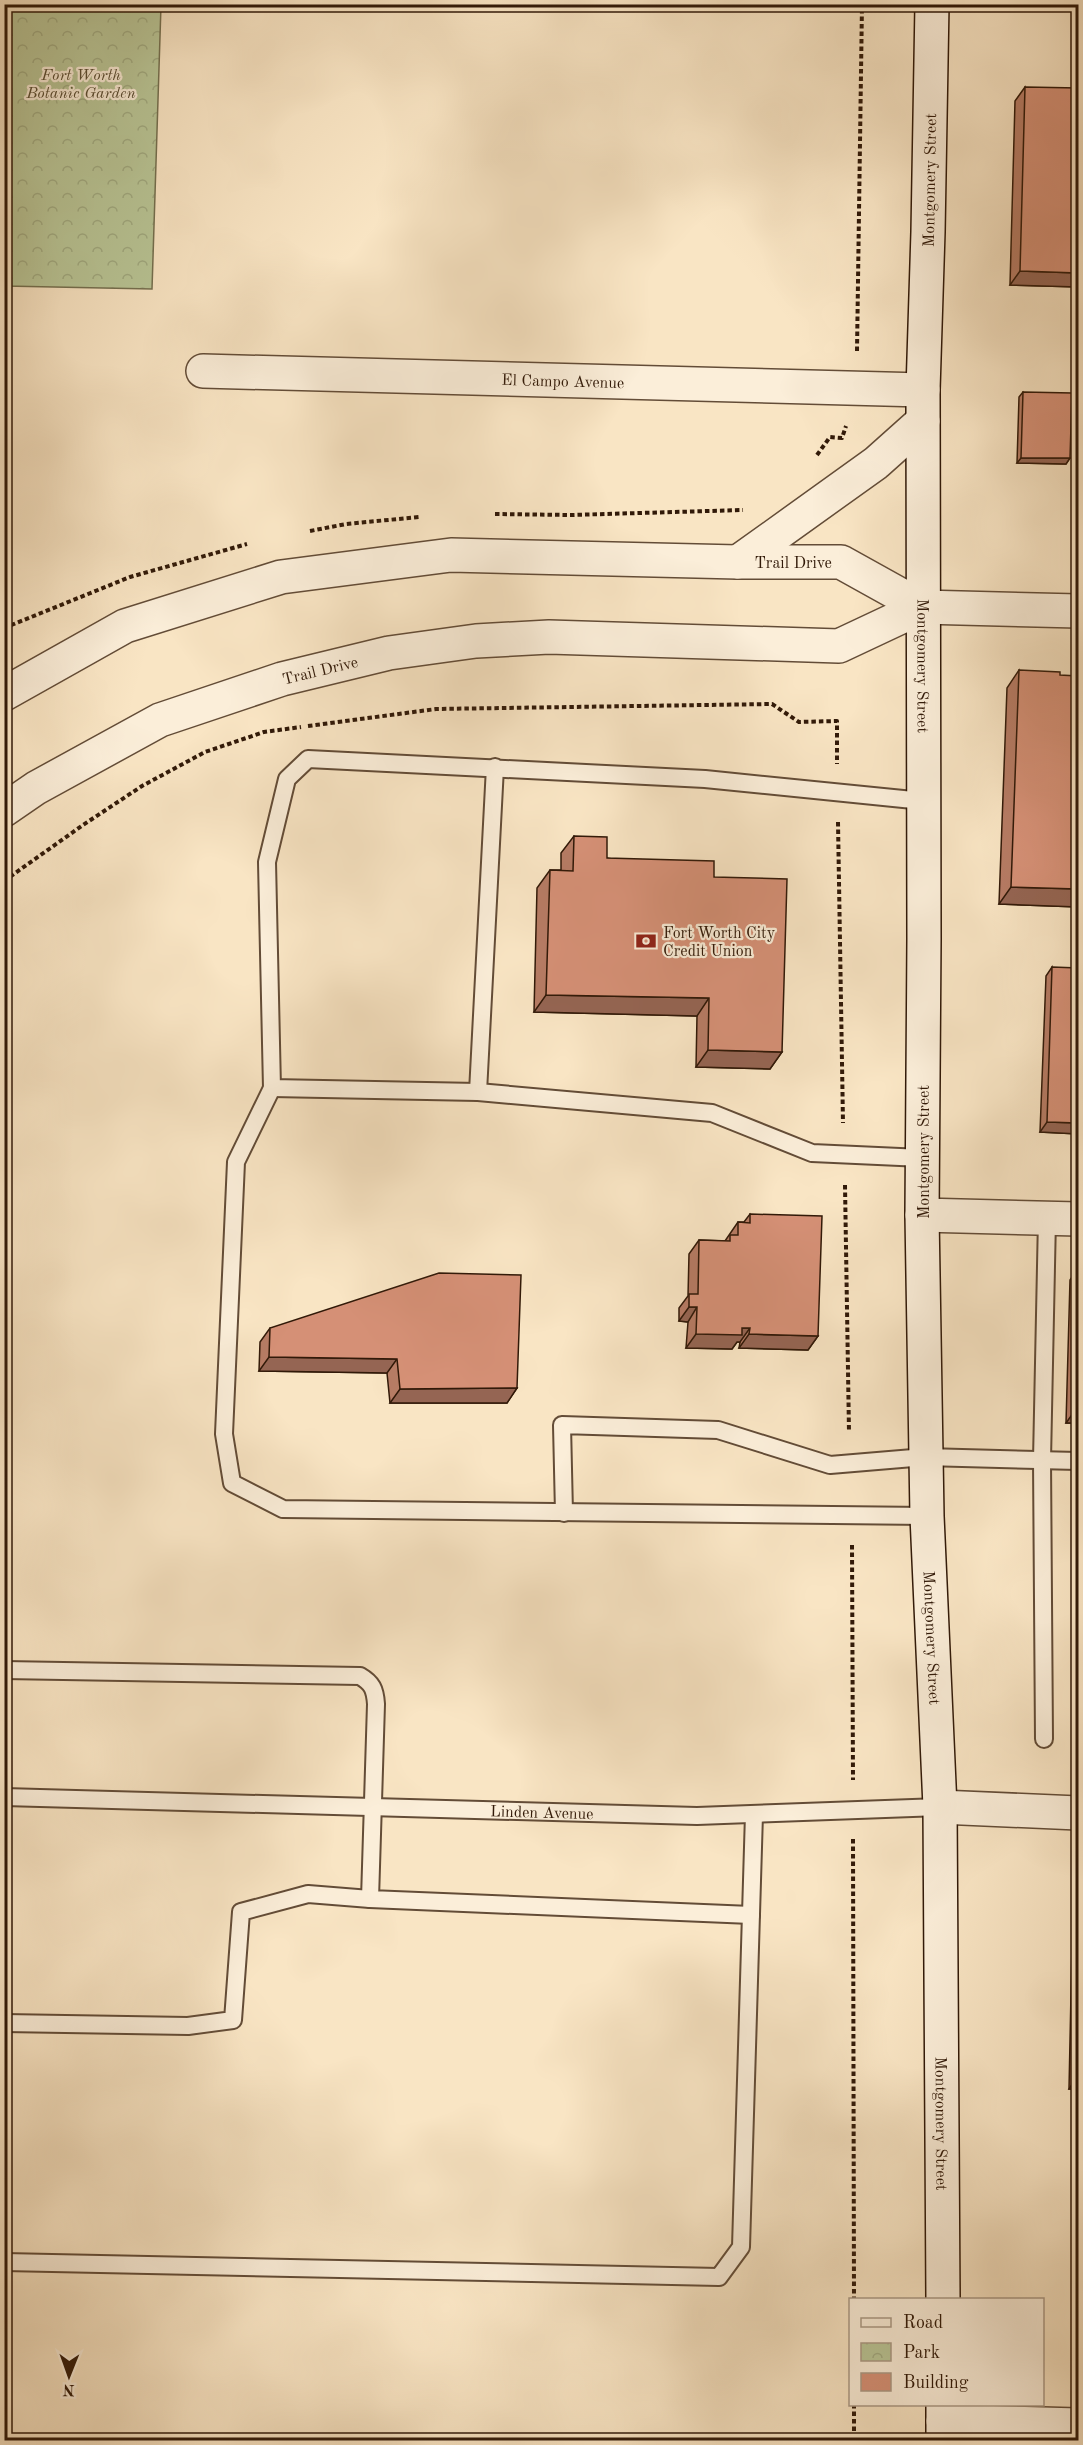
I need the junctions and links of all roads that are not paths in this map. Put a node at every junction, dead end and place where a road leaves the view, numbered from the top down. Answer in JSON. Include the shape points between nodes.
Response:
{"nodes":[{"id":1,"x":932,"y":4,"type":"edge"},
{"id":2,"x":203,"y":371,"type":"dead end"},
{"id":3,"x":922,"y":405,"type":"junction"},
{"id":4,"x":738,"y":562,"type":"junction"},
{"id":5,"x":922,"y":607,"type":"junction"},
{"id":6,"x":1078,"y":611,"type":"edge"},
{"id":7,"x":4,"y":694,"type":"edge"},
{"id":8,"x":495,"y":767,"type":"junction"},
{"id":9,"x":923,"y":801,"type":"junction"},
{"id":10,"x":4,"y":810,"type":"edge"},
{"id":11,"x":272,"y":1088,"type":"junction"},
{"id":12,"x":478,"y":1092,"type":"junction"},
{"id":13,"x":922,"y":1158,"type":"junction"},
{"id":14,"x":922,"y":1215,"type":"junction"},
{"id":15,"x":1063,"y":1219,"type":"edge"},
{"id":16,"x":925,"y":1457,"type":"junction"},
{"id":17,"x":1042,"y":1460,"type":"junction"},
{"id":18,"x":1078,"y":1461,"type":"edge"},
{"id":19,"x":564,"y":1513,"type":"junction"},
{"id":20,"x":927,"y":1516,"type":"junction"},
{"id":21,"x":4,"y":1670,"type":"edge"},
{"id":22,"x":1044,"y":1739,"type":"dead end"},
{"id":23,"x":4,"y":1797,"type":"edge"},
{"id":24,"x":372,"y":1807,"type":"junction"},
{"id":25,"x":940,"y":1808,"type":"junction"},
{"id":26,"x":1078,"y":1813,"type":"edge"},
{"id":27,"x":754,"y":1814,"type":"junction"},
{"id":28,"x":370,"y":1899,"type":"junction"},
{"id":29,"x":751,"y":1915,"type":"junction"},
{"id":30,"x":4,"y":2023,"type":"edge"},
{"id":31,"x":4,"y":2262,"type":"edge"},
{"id":32,"x":943,"y":2298,"type":"edge"},
{"id":33,"x":943,"y":2422,"type":"edge"},
{"id":34,"x":1078,"y":2425,"type":"edge"}],
"edges":[{"from":1,"to":3,"type":"street","name":"Montgomery Street"},
{"from":2,"to":3,"type":"street","name":"El Campo Avenue","via":[[857,389]]},
{"from":3,"to":4,"type":"street","via":[[876,463]]},
{"from":3,"to":5,"type":"street","name":"Montgomery Street"},
{"from":4,"to":5,"type":"street","name":"Trail Drive","via":[[841,562]]},
{"from":4,"to":7,"type":"street","name":"Trail Drive","via":[[451,555],[281,577],[125,626]]},
{"from":5,"to":6,"type":"street"},
{"from":5,"to":9,"type":"street","name":"Montgomery Street"},
{"from":5,"to":10,"type":"street","name":"Trail Drive","via":[[839,646],[549,637],[476,640],[389,653],[282,679],[160,720],[36,788]]},
{"from":8,"to":9,"type":"lane","via":[[705,779]]},
{"from":8,"to":11,"type":"lane","via":[[308,759],[286,779],[267,862]]},
{"from":8,"to":12,"type":"lane"},
{"from":9,"to":13,"type":"street","name":"Montgomery Street"},
{"from":11,"to":12,"type":"lane"},
{"from":11,"to":19,"type":"lane","via":[[236,1162],[224,1434],[232,1483],[283,1509]]},
{"from":12,"to":13,"type":"lane","via":[[712,1113],[812,1153]]},
{"from":13,"to":14,"type":"street","name":"Montgomery Street"},
{"from":14,"to":15,"type":"street"},
{"from":14,"to":16,"type":"street","name":"Montgomery Street"},
{"from":15,"to":17,"type":"lane"},
{"from":16,"to":17,"type":"lane"},
{"from":16,"to":19,"type":"lane","via":[[830,1465],[718,1430],[562,1425]]},
{"from":16,"to":20,"type":"street","name":"Montgomery Street"},
{"from":17,"to":18,"type":"lane"},
{"from":17,"to":22,"type":"lane"},
{"from":19,"to":20,"type":"lane"},
{"from":20,"to":25,"type":"street","name":"Montgomery Street"},
{"from":21,"to":24,"type":"lane","via":[[360,1676],[375,1690]]},
{"from":23,"to":24,"type":"lane","name":"Linden Avenue"},
{"from":24,"to":27,"type":"lane","name":"Linden Avenue","via":[[697,1816]]},
{"from":24,"to":28,"type":"lane"},
{"from":25,"to":26,"type":"street","name":"Linden Avenue"},
{"from":25,"to":27,"type":"lane","name":"Linden Avenue"},
{"from":25,"to":32,"type":"street","name":"Montgomery Street"},
{"from":27,"to":29,"type":"lane"},
{"from":28,"to":29,"type":"lane"},
{"from":28,"to":30,"type":"lane","via":[[308,1894],[241,1912],[233,2020],[188,2026]]},
{"from":29,"to":31,"type":"lane","via":[[741,2247],[719,2277]]},
{"from":33,"to":34,"type":"street"}]}
